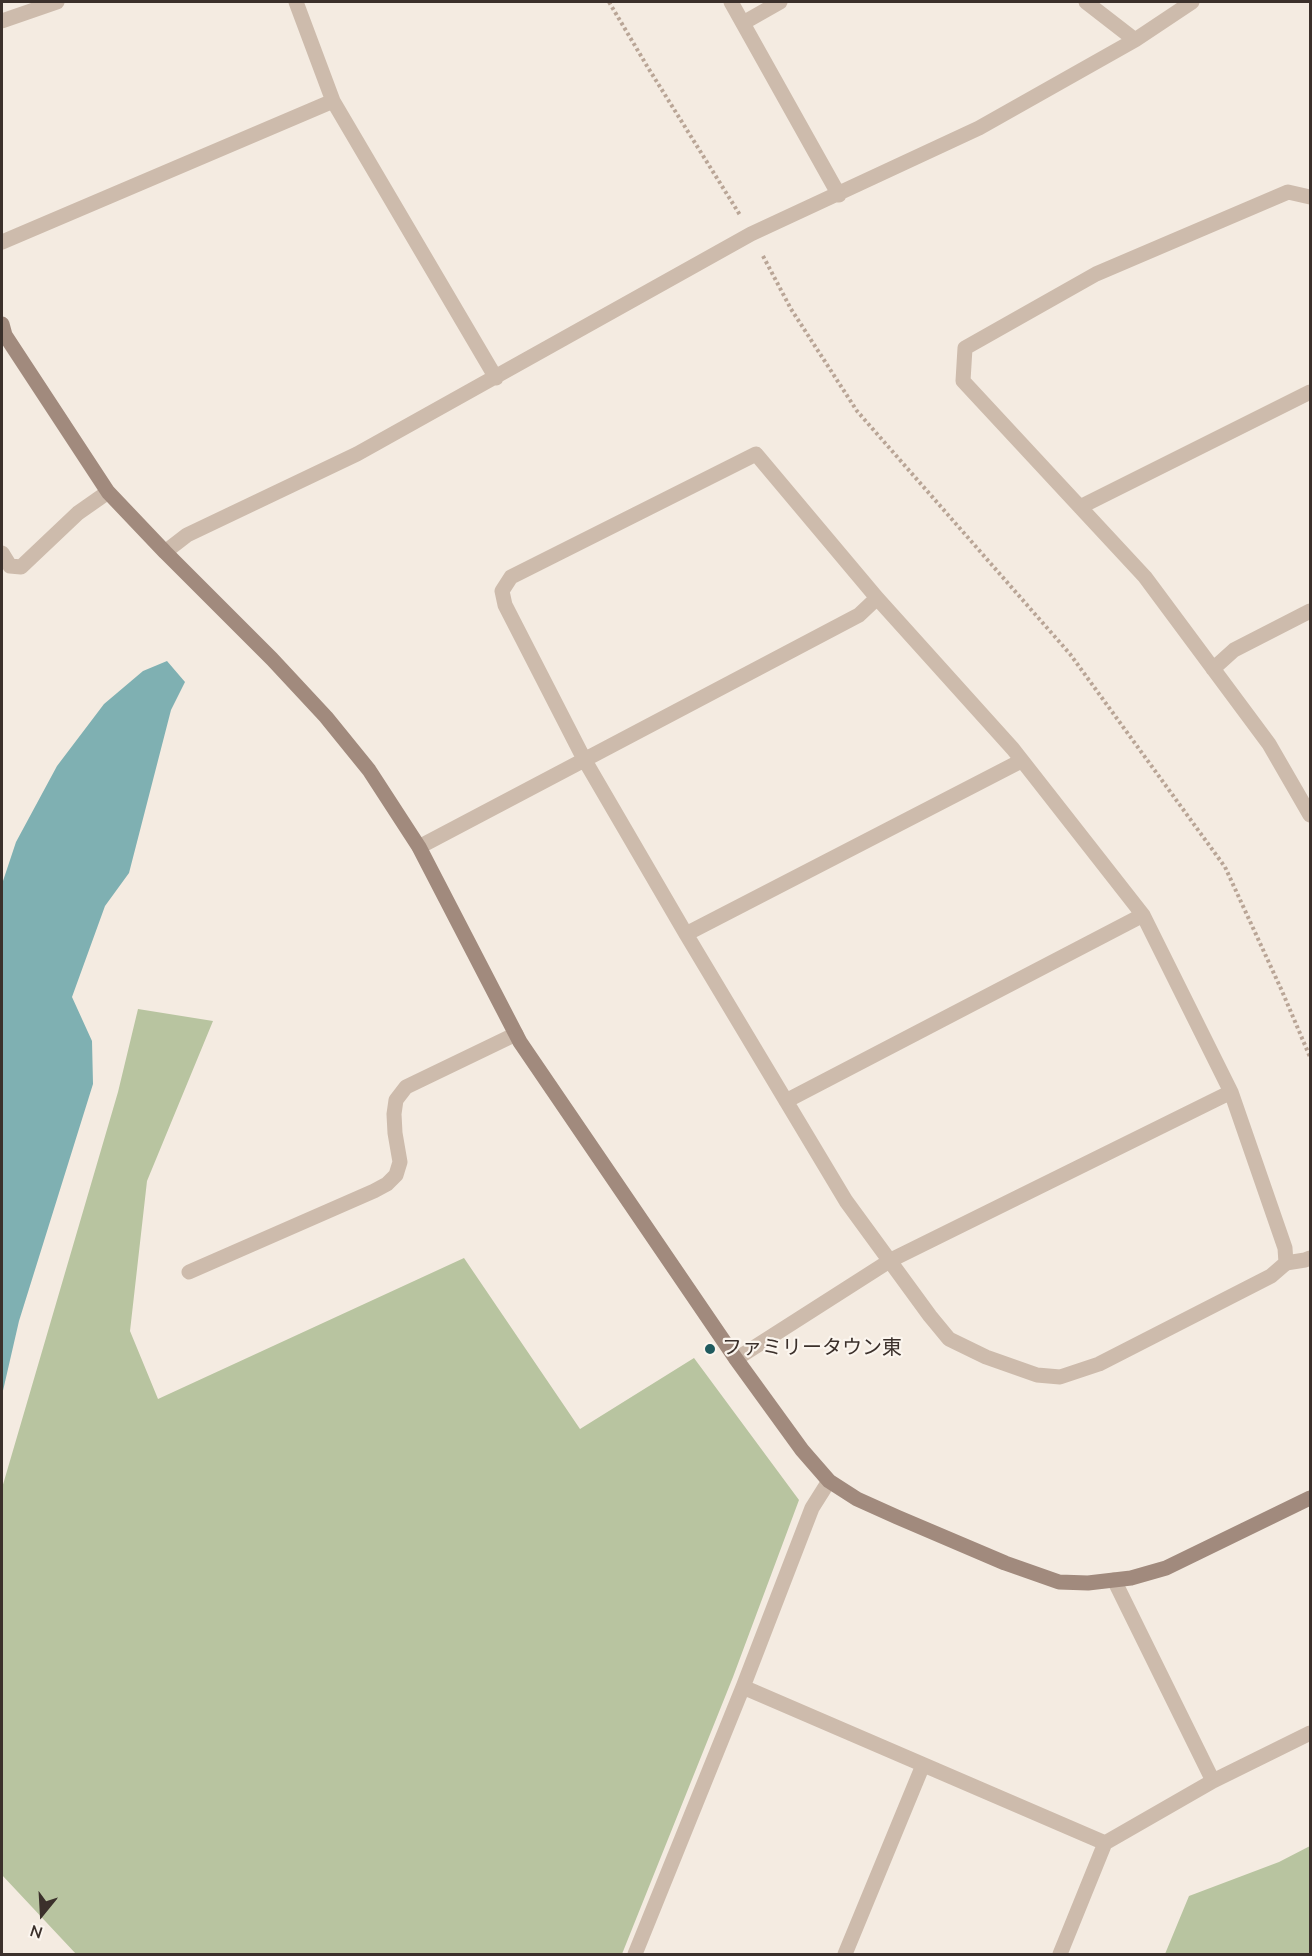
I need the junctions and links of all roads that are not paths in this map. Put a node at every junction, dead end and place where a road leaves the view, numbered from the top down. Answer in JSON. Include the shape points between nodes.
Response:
{"nodes":[{"id":1,"x":57,"y":2,"type":"edge"},
{"id":2,"x":296,"y":2,"type":"edge"},
{"id":3,"x":731,"y":2,"type":"edge"},
{"id":4,"x":780,"y":2,"type":"edge"},
{"id":5,"x":1086,"y":2,"type":"edge"},
{"id":6,"x":1192,"y":2,"type":"edge"},
{"id":7,"x":2,"y":21,"type":"edge"},
{"id":8,"x":743,"y":23,"type":"junction"},
{"id":9,"x":1136,"y":40,"type":"junction"},
{"id":10,"x":333,"y":101,"type":"junction"},
{"id":11,"x":839,"y":195,"type":"junction"},
{"id":12,"x":1311,"y":197,"type":"edge"},
{"id":13,"x":2,"y":242,"type":"edge"},
{"id":14,"x":3,"y":332,"type":"edge"},
{"id":15,"x":496,"y":378,"type":"junction"},
{"id":16,"x":1311,"y":392,"type":"edge"},
{"id":17,"x":108,"y":492,"type":"junction"},
{"id":18,"x":1080,"y":507,"type":"junction"},
{"id":19,"x":165,"y":552,"type":"junction"},
{"id":20,"x":2,"y":553,"type":"edge"},
{"id":21,"x":877,"y":598,"type":"junction"},
{"id":22,"x":1311,"y":611,"type":"edge"},
{"id":23,"x":1213,"y":669,"type":"junction"},
{"id":24,"x":584,"y":759,"type":"junction"},
{"id":25,"x":1021,"y":761,"type":"junction"},
{"id":26,"x":1311,"y":815,"type":"edge"},
{"id":27,"x":419,"y":847,"type":"junction"},
{"id":28,"x":1143,"y":915,"type":"junction"},
{"id":29,"x":686,"y":934,"type":"junction"},
{"id":30,"x":516,"y":1034,"type":"junction"},
{"id":31,"x":1231,"y":1092,"type":"junction"},
{"id":32,"x":786,"y":1101,"type":"junction"},
{"id":33,"x":1311,"y":1257,"type":"edge"},
{"id":34,"x":891,"y":1260,"type":"junction"},
{"id":35,"x":1286,"y":1263,"type":"junction"},
{"id":36,"x":189,"y":1272,"type":"dead end"},
{"id":37,"x":736,"y":1359,"type":"junction"},
{"id":38,"x":829,"y":1481,"type":"junction"},
{"id":39,"x":1311,"y":1498,"type":"edge"},
{"id":40,"x":1114,"y":1580,"type":"junction"},
{"id":41,"x":744,"y":1687,"type":"junction"},
{"id":42,"x":1311,"y":1733,"type":"edge"},
{"id":43,"x":923,"y":1765,"type":"junction"},
{"id":44,"x":1213,"y":1781,"type":"junction"},
{"id":45,"x":1105,"y":1843,"type":"junction"},
{"id":46,"x":635,"y":1954,"type":"edge"},
{"id":47,"x":845,"y":1954,"type":"edge"},
{"id":48,"x":1060,"y":1954,"type":"edge"}],
"edges":[{"from":1,"to":7,"type":"street"},
{"from":2,"to":10,"type":"street"},
{"from":3,"to":8,"type":"street"},
{"from":4,"to":8,"type":"street"},
{"from":5,"to":9,"type":"street"},
{"from":6,"to":9,"type":"street"},
{"from":8,"to":11,"type":"street"},
{"from":9,"to":11,"type":"street","via":[[979,128]]},
{"from":10,"to":13,"type":"street"},
{"from":10,"to":15,"type":"street"},
{"from":11,"to":15,"type":"street","via":[[751,234]]},
{"from":12,"to":18,"type":"street","via":[[1288,192],[1096,274],[965,348],[963,381]]},
{"from":14,"to":17,"type":"street"},
{"from":15,"to":19,"type":"street","via":[[357,454],[187,536]]},
{"from":16,"to":18,"type":"street"},
{"from":17,"to":19,"type":"street"},
{"from":17,"to":20,"type":"street","via":[[78,513],[21,567],[10,566]]},
{"from":18,"to":23,"type":"street","via":[[1145,577]]},
{"from":19,"to":27,"type":"street","via":[[326,717],[369,770]]},
{"from":21,"to":24,"type":"street","via":[[859,615]]},
{"from":21,"to":24,"type":"street","via":[[756,454],[511,577],[502,591],[505,605]]},
{"from":21,"to":25,"type":"street"},
{"from":22,"to":23,"type":"street","via":[[1234,650]]},
{"from":23,"to":26,"type":"street","via":[[1269,744]]},
{"from":24,"to":27,"type":"street"},
{"from":24,"to":29,"type":"street"},
{"from":25,"to":28,"type":"street"},
{"from":25,"to":29,"type":"street"},
{"from":27,"to":30,"type":"street"},
{"from":28,"to":31,"type":"street"},
{"from":28,"to":32,"type":"street"},
{"from":29,"to":32,"type":"street"},
{"from":30,"to":36,"type":"street","via":[[406,1087],[396,1100],[394,1114],[400,1162],[396,1175],[387,1184]]},
{"from":30,"to":37,"type":"street"},
{"from":31,"to":34,"type":"street"},
{"from":31,"to":35,"type":"street","via":[[1285,1248]]},
{"from":32,"to":34,"type":"street","via":[[846,1201]]},
{"from":33,"to":35,"type":"street"},
{"from":34,"to":35,"type":"street","via":[[949,1339],[1037,1375],[1060,1377],[1099,1364],[1271,1276]]},
{"from":34,"to":37,"type":"street"},
{"from":37,"to":38,"type":"street"},
{"from":38,"to":40,"type":"street","via":[[897,1517],[1059,1582]]},
{"from":38,"to":41,"type":"street","via":[[812,1508]]},
{"from":39,"to":40,"type":"street","via":[[1166,1568]]},
{"from":40,"to":44,"type":"street"},
{"from":41,"to":43,"type":"street"},
{"from":41,"to":46,"type":"street"},
{"from":42,"to":44,"type":"street"},
{"from":43,"to":45,"type":"street"},
{"from":43,"to":47,"type":"street"},
{"from":44,"to":45,"type":"street"},
{"from":45,"to":48,"type":"street"}]}
